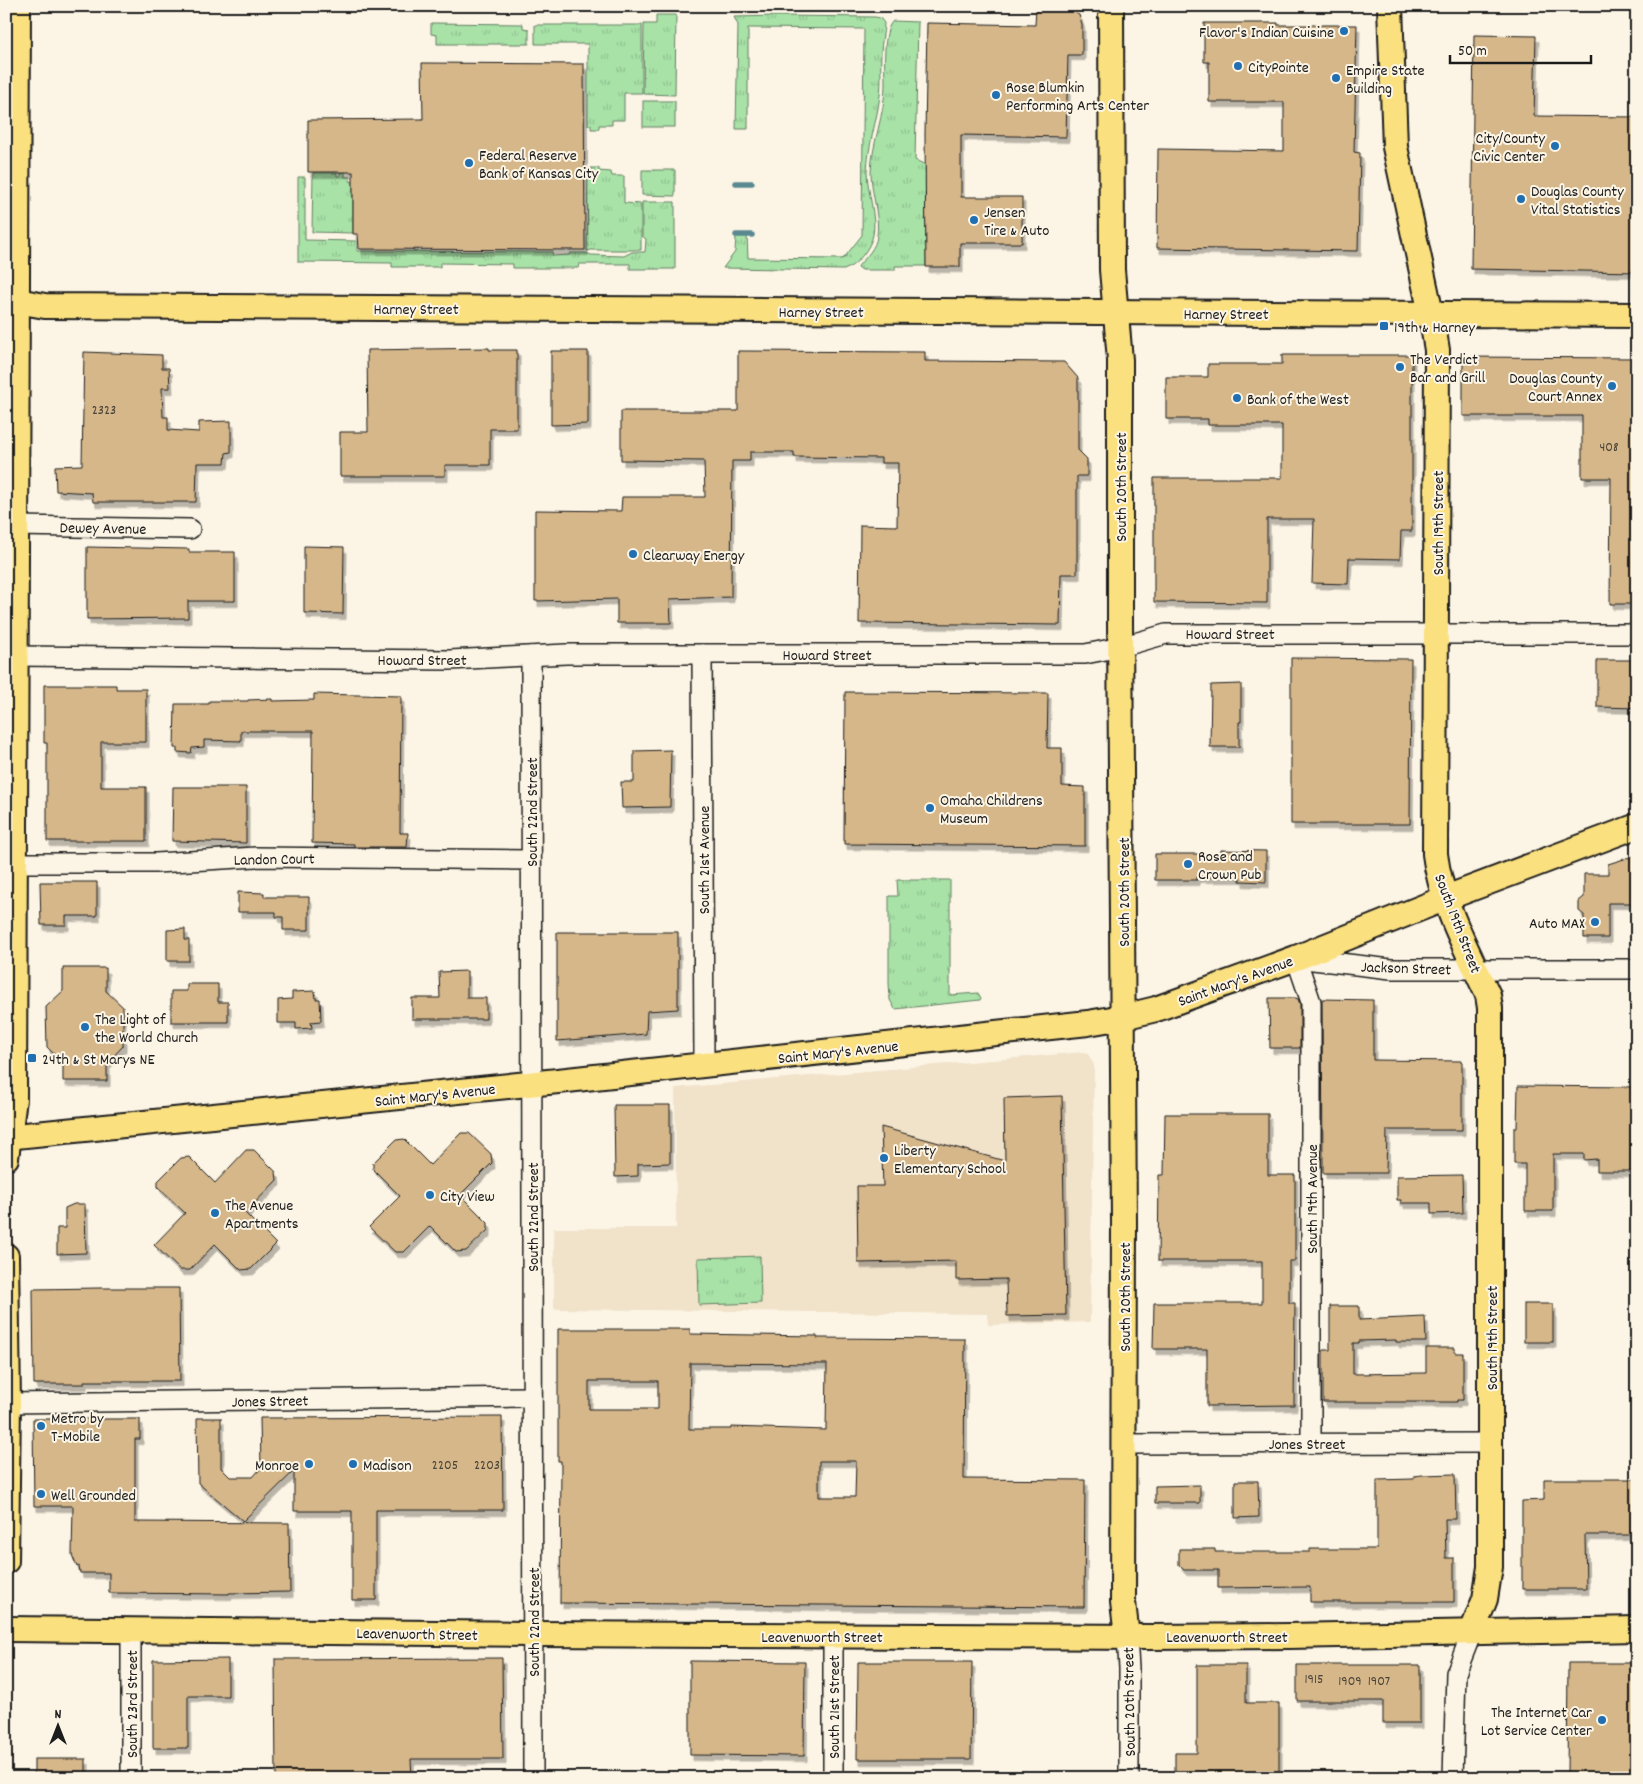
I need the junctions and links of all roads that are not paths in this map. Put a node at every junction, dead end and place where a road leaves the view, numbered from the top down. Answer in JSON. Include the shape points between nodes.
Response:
{"nodes":[{"id":1,"x":18,"y":6,"type":"edge"},
{"id":2,"x":1111,"y":6,"type":"edge"},
{"id":3,"x":1390,"y":6,"type":"edge"},
{"id":4,"x":11,"y":300,"type":"edge"},
{"id":5,"x":1117,"y":313,"type":"junction"},
{"id":6,"x":1431,"y":314,"type":"junction"},
{"id":7,"x":1637,"y":315,"type":"edge"},
{"id":8,"x":15,"y":526,"type":"junction"},
{"id":9,"x":190,"y":529,"type":"dead end"},
{"id":10,"x":1436,"y":633,"type":"junction"},
{"id":11,"x":1637,"y":634,"type":"edge"},
{"id":12,"x":1121,"y":647,"type":"junction"},
{"id":13,"x":702,"y":654,"type":"junction"},
{"id":14,"x":15,"y":656,"type":"junction"},
{"id":15,"x":530,"y":656,"type":"junction"},
{"id":16,"x":1637,"y":826,"type":"edge"},
{"id":17,"x":531,"y":860,"type":"junction"},
{"id":18,"x":16,"y":863,"type":"junction"},
{"id":19,"x":1446,"y":898,"type":"junction"},
{"id":20,"x":1296,"y":958,"type":"junction"},
{"id":21,"x":1476,"y":969,"type":"junction"},
{"id":22,"x":1637,"y":969,"type":"edge"},
{"id":23,"x":1123,"y":1017,"type":"junction"},
{"id":24,"x":704,"y":1066,"type":"junction"},
{"id":25,"x":532,"y":1084,"type":"junction"},
{"id":26,"x":8,"y":1144,"type":"edge"},
{"id":27,"x":6,"y":1256,"type":"edge"},
{"id":28,"x":532,"y":1397,"type":"junction"},
{"id":29,"x":8,"y":1403,"type":"junction"},
{"id":30,"x":1311,"y":1443,"type":"junction"},
{"id":31,"x":1491,"y":1443,"type":"junction"},
{"id":32,"x":1124,"y":1444,"type":"junction"},
{"id":33,"x":6,"y":1561,"type":"edge"},
{"id":34,"x":6,"y":1629,"type":"edge"},
{"id":35,"x":1637,"y":1629,"type":"edge"},
{"id":36,"x":131,"y":1631,"type":"junction"},
{"id":37,"x":1472,"y":1632,"type":"junction"},
{"id":38,"x":533,"y":1634,"type":"junction"},
{"id":39,"x":833,"y":1636,"type":"junction"},
{"id":40,"x":1127,"y":1637,"type":"junction"},
{"id":41,"x":131,"y":1778,"type":"edge"},
{"id":42,"x":532,"y":1778,"type":"edge"},
{"id":43,"x":833,"y":1778,"type":"edge"},
{"id":44,"x":1129,"y":1778,"type":"edge"},
{"id":45,"x":1454,"y":1778,"type":"edge"}],
"edges":[{"from":1,"to":4,"type":"main road"},
{"from":2,"to":5,"type":"main road","name":"South 20th Street","via":[[1112,270]]},
{"from":3,"to":6,"type":"main road","name":"South 19th Street","via":[[1394,147]]},
{"from":4,"to":5,"type":"main road","name":"Harney Street","via":[[45,306]]},
{"from":4,"to":8,"type":"main road"},
{"from":5,"to":6,"type":"main road","name":"Harney Street"},
{"from":5,"to":12,"type":"main road","name":"South 20th Street"},
{"from":6,"to":7,"type":"main road","name":"Harney Street"},
{"from":6,"to":10,"type":"main road","name":"South 19th Street","via":[[1437,350]]},
{"from":8,"to":9,"type":"street","name":"Dewey Avenue"},
{"from":8,"to":14,"type":"main road"},
{"from":10,"to":11,"type":"street","name":"Howard Street"},
{"from":10,"to":12,"type":"street","name":"Howard Street","via":[[1166,634]]},
{"from":10,"to":19,"type":"main road","name":"South 19th Street","via":[[1435,854]]},
{"from":12,"to":13,"type":"street","name":"Howard Street","via":[[1085,654]]},
{"from":12,"to":23,"type":"main road","name":"South 20th Street"},
{"from":13,"to":15,"type":"street","name":"Howard Street"},
{"from":13,"to":24,"type":"street","name":"South 21st Avenue"},
{"from":14,"to":15,"type":"street","name":"Howard Street","via":[[450,660]]},
{"from":14,"to":18,"type":"main road"},
{"from":15,"to":17,"type":"street","name":"South 22nd Street"},
{"from":16,"to":19,"type":"main road","name":"Saint Mary's Avenue"},
{"from":17,"to":18,"type":"street","name":"Landon Court","via":[[256,857],[156,863]]},
{"from":17,"to":25,"type":"street","name":"South 22nd Street"},
{"from":18,"to":26,"type":"main road","via":[[14,1099]]},
{"from":19,"to":20,"type":"main road","name":"Saint Mary's Avenue"},
{"from":19,"to":21,"type":"main road","name":"South 19th Street"},
{"from":20,"to":21,"type":"street","name":"Jackson Street","via":[[1390,969]]},
{"from":20,"to":23,"type":"main road","name":"Saint Mary's Avenue","via":[[1156,1009]]},
{"from":20,"to":30,"type":"street","name":"South 19th Avenue","via":[[1311,1002]]},
{"from":21,"to":22,"type":"street","name":"Jackson Street"},
{"from":21,"to":31,"type":"main road","name":"South 19th Street","via":[[1488,995],[1490,1008]]},
{"from":23,"to":24,"type":"main road","name":"Saint Mary's Avenue"},
{"from":23,"to":32,"type":"main road","name":"South 20th Street"},
{"from":24,"to":25,"type":"main road","name":"Saint Mary's Avenue"},
{"from":25,"to":26,"type":"main road","name":"Saint Mary's Avenue"},
{"from":25,"to":28,"type":"street","name":"South 22nd Street"},
{"from":27,"to":29,"type":"main road"},
{"from":28,"to":29,"type":"street","name":"Jones Street"},
{"from":28,"to":38,"type":"street","name":"South 22nd Street"},
{"from":29,"to":33,"type":"main road"},
{"from":30,"to":31,"type":"street","name":"Jones Street"},
{"from":30,"to":32,"type":"street","name":"Jones Street"},
{"from":31,"to":37,"type":"main road","name":"South 19th Street","via":[[1490,1567],[1485,1598]]},
{"from":32,"to":40,"type":"main road","name":"South 20th Street","via":[[1123,1602]]},
{"from":34,"to":36,"type":"main road","name":"Leavenworth Street"},
{"from":35,"to":37,"type":"main road","name":"Leavenworth Street"},
{"from":36,"to":38,"type":"main road","name":"Leavenworth Street"},
{"from":36,"to":41,"type":"street","name":"South 23rd Street"},
{"from":37,"to":40,"type":"main road","name":"Leavenworth Street"},
{"from":37,"to":45,"type":"street","name":"South 19th Street","via":[[1456,1673]]},
{"from":38,"to":39,"type":"main road","name":"Leavenworth Street"},
{"from":38,"to":42,"type":"street","name":"South 22nd Street"},
{"from":39,"to":40,"type":"main road","name":"Leavenworth Street"},
{"from":39,"to":43,"type":"street","name":"South 21st Street"},
{"from":40,"to":44,"type":"street","name":"South 20th Street"}]}
